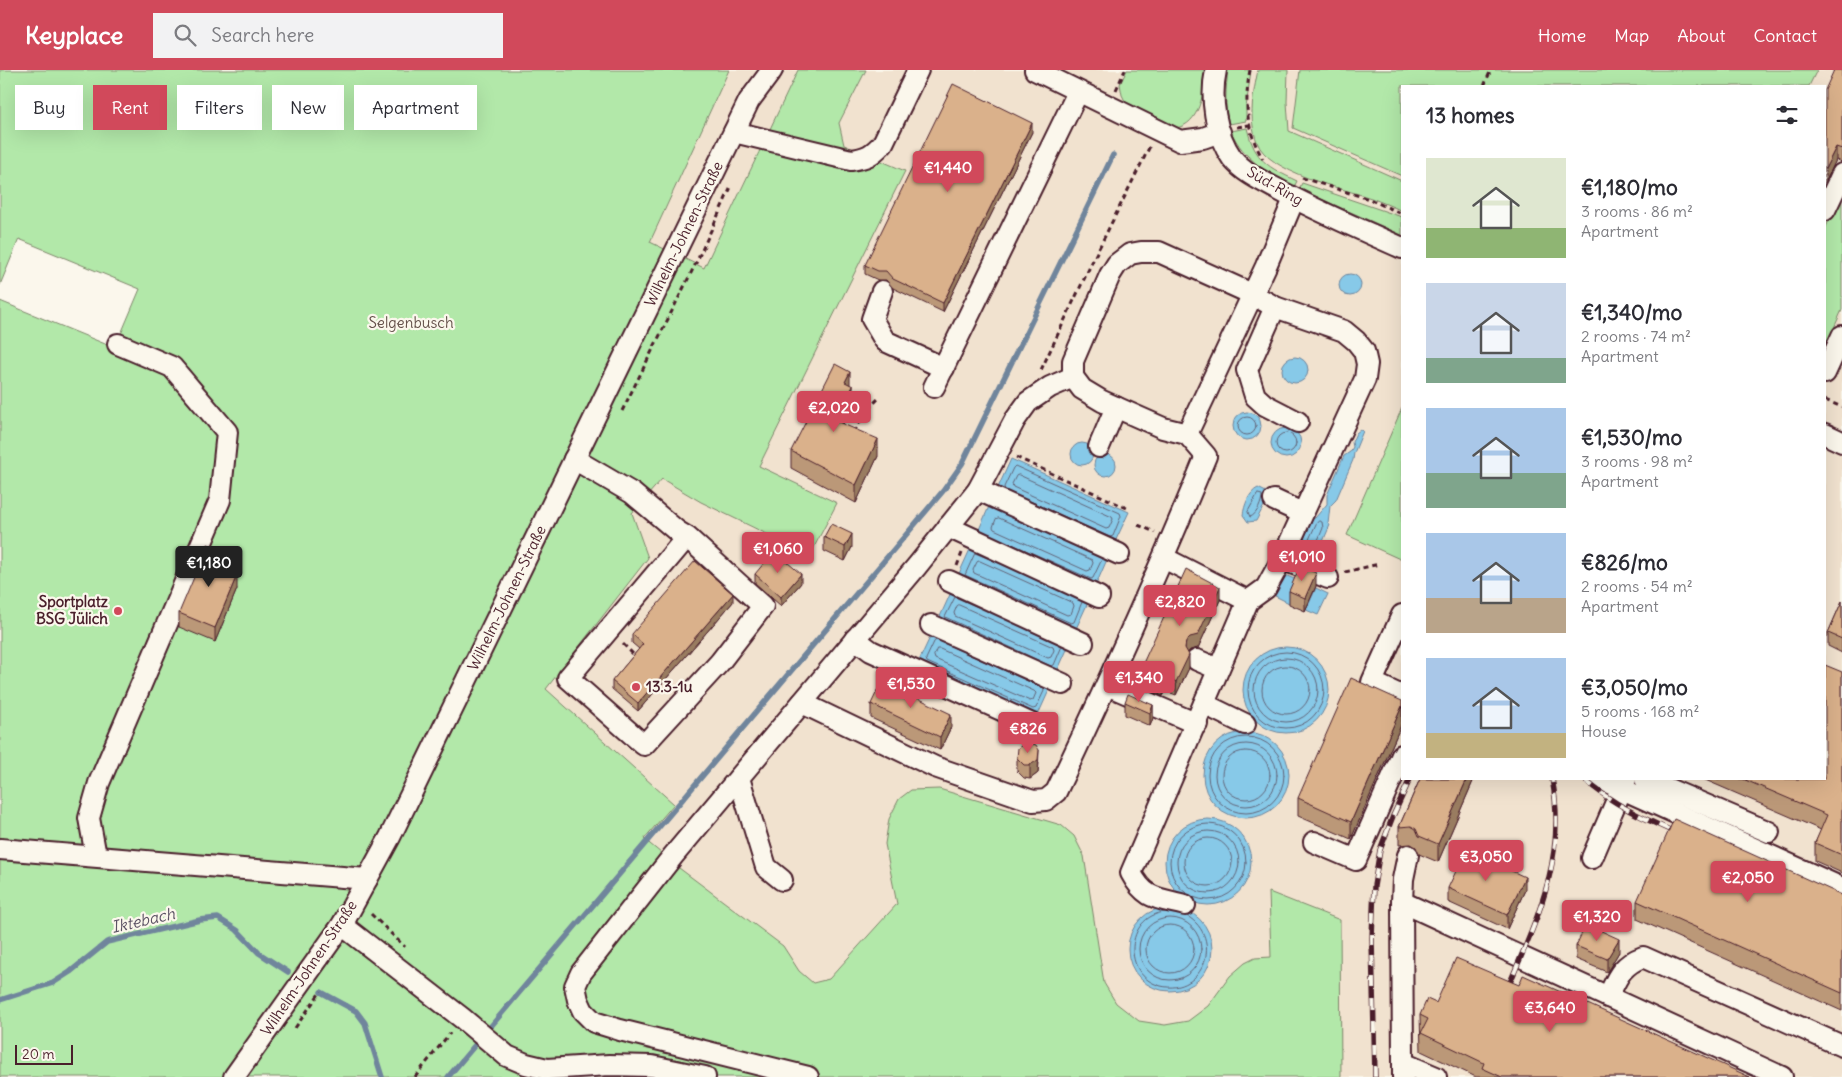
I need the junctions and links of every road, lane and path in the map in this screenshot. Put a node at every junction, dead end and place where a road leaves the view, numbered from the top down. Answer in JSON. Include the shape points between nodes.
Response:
{"nodes":[{"id":1,"x":757,"y":70,"type":"edge"},
{"id":2,"x":772,"y":70,"type":"edge"},
{"id":3,"x":918,"y":70,"type":"edge"},
{"id":4,"x":1035,"y":70,"type":"edge"},
{"id":5,"x":1216,"y":70,"type":"edge"},
{"id":6,"x":1250,"y":70,"type":"edge"},
{"id":7,"x":1491,"y":70,"type":"edge"},
{"id":8,"x":1484,"y":85,"type":"edge"},
{"id":9,"x":1078,"y":92,"type":"junction"},
{"id":10,"x":749,"y":101,"type":"junction"},
{"id":11,"x":734,"y":132,"type":"junction"},
{"id":12,"x":1220,"y":132,"type":"junction"},
{"id":13,"x":1271,"y":163,"type":"dead end"},
{"id":14,"x":1836,"y":173,"type":"edge"},
{"id":15,"x":1295,"y":175,"type":"dead end"},
{"id":16,"x":1294,"y":199,"type":"junction"},
{"id":17,"x":1826,"y":207,"type":"edge"},
{"id":18,"x":1401,"y":214,"type":"edge"},
{"id":19,"x":1401,"y":248,"type":"edge"},
{"id":20,"x":882,"y":291,"type":"dead end"},
{"id":21,"x":1252,"y":294,"type":"junction"},
{"id":22,"x":1275,"y":307,"type":"junction"},
{"id":23,"x":1842,"y":336,"type":"edge"},
{"id":24,"x":118,"y":344,"type":"dead end"},
{"id":25,"x":944,"y":368,"type":"junction"},
{"id":26,"x":1826,"y":371,"type":"edge"},
{"id":27,"x":1073,"y":377,"type":"junction"},
{"id":28,"x":934,"y":387,"type":"dead end"},
{"id":29,"x":879,"y":398,"type":"dead end"},
{"id":30,"x":1826,"y":400,"type":"edge"},
{"id":31,"x":854,"y":402,"type":"edge"},
{"id":32,"x":1116,"y":407,"type":"junction"},
{"id":33,"x":1842,"y":407,"type":"edge"},
{"id":34,"x":866,"y":411,"type":"junction"},
{"id":35,"x":1298,"y":422,"type":"dead end"},
{"id":36,"x":846,"y":428,"type":"edge"},
{"id":37,"x":1187,"y":434,"type":"junction"},
{"id":38,"x":1099,"y":447,"type":"dead end"},
{"id":39,"x":574,"y":459,"type":"junction"},
{"id":40,"x":978,"y":490,"type":"junction"},
{"id":41,"x":1274,"y":500,"type":"dead end"},
{"id":42,"x":1302,"y":513,"type":"junction"},
{"id":43,"x":948,"y":527,"type":"junction"},
{"id":44,"x":688,"y":537,"type":"junction"},
{"id":45,"x":1119,"y":554,"type":"dead end"},
{"id":46,"x":1164,"y":558,"type":"junction"},
{"id":47,"x":1282,"y":559,"type":"junction"},
{"id":48,"x":1379,"y":564,"type":"dead end"},
{"id":49,"x":1328,"y":578,"type":"joint"},
{"id":50,"x":949,"y":581,"type":"dead end"},
{"id":51,"x":1099,"y":597,"type":"dead end"},
{"id":52,"x":1248,"y":601,"type":"junction"},
{"id":53,"x":1401,"y":617,"type":"edge"},
{"id":54,"x":618,"y":620,"type":"junction"},
{"id":55,"x":930,"y":625,"type":"dead end"},
{"id":56,"x":855,"y":639,"type":"junction"},
{"id":57,"x":1083,"y":643,"type":"dead end"},
{"id":58,"x":636,"y":657,"type":"edge"},
{"id":59,"x":1197,"y":660,"type":"dead end"},
{"id":60,"x":1218,"y":669,"type":"junction"},
{"id":61,"x":658,"y":675,"type":"edge"},
{"id":62,"x":1063,"y":684,"type":"dead end"},
{"id":63,"x":1107,"y":685,"type":"junction"},
{"id":64,"x":1401,"y":696,"type":"edge"},
{"id":65,"x":686,"y":699,"type":"junction"},
{"id":66,"x":802,"y":703,"type":"junction"},
{"id":67,"x":1204,"y":704,"type":"junction"},
{"id":68,"x":1032,"y":724,"type":"dead end"},
{"id":69,"x":1196,"y":724,"type":"junction"},
{"id":70,"x":1245,"y":724,"type":"dead end"},
{"id":71,"x":1401,"y":757,"type":"edge"},
{"id":72,"x":739,"y":778,"type":"junction"},
{"id":73,"x":1606,"y":780,"type":"edge"},
{"id":74,"x":1647,"y":780,"type":"edge"},
{"id":75,"x":1624,"y":783,"type":"edge"},
{"id":76,"x":1769,"y":832,"type":"dead end"},
{"id":77,"x":1314,"y":842,"type":"dead end"},
{"id":78,"x":0,"y":849,"type":"edge"},
{"id":79,"x":1408,"y":855,"type":"dead end"},
{"id":80,"x":96,"y":856,"type":"junction"},
{"id":81,"x":1592,"y":858,"type":"dead end"},
{"id":82,"x":367,"y":879,"type":"junction"},
{"id":83,"x":782,"y":880,"type":"dead end"},
{"id":84,"x":1842,"y":888,"type":"edge"},
{"id":85,"x":1402,"y":902,"type":"junction"},
{"id":86,"x":1185,"y":905,"type":"dead end"},
{"id":87,"x":342,"y":924,"type":"junction"},
{"id":88,"x":1608,"y":998,"type":"junction"},
{"id":89,"x":1842,"y":1046,"type":"edge"},
{"id":90,"x":1403,"y":1070,"type":"edge"},
{"id":91,"x":234,"y":1077,"type":"edge"},
{"id":92,"x":705,"y":1077,"type":"edge"},
{"id":93,"x":808,"y":1077,"type":"edge"},
{"id":94,"x":1436,"y":1077,"type":"edge"},
{"id":95,"x":1782,"y":1077,"type":"edge"}],
"edges":[{"from":1,"to":10,"type":"street","name":"Wilhelm-Johnen-Straße"},
{"from":2,"to":10,"type":"street","name":"Wilhelm-Johnen-Straße"},
{"from":3,"to":11,"type":"street","via":[[883,143],[864,158],[851,160]]},
{"from":4,"to":9,"type":"street"},
{"from":5,"to":12,"type":"street","name":"Süd-Ring","via":[[1216,116]]},
{"from":6,"to":13,"type":"path","via":[[1247,120],[1254,144],[1263,159]]},
{"from":7,"to":8,"type":"path"},
{"from":9,"to":12,"type":"street","via":[[1180,141]]},
{"from":9,"to":25,"type":"street"},
{"from":10,"to":11,"type":"street","name":"Wilhelm-Johnen-Straße"},
{"from":11,"to":39,"type":"street","name":"Wilhelm-Johnen-Straße"},
{"from":12,"to":16,"type":"street","name":"Süd-Ring","via":[[1232,158],[1249,174]]},
{"from":14,"to":17,"type":"street"},
{"from":15,"to":18,"type":"path"},
{"from":16,"to":19,"type":"street","name":"Süd-Ring"},
{"from":16,"to":21,"type":"street"},
{"from":20,"to":25,"type":"street","via":[[872,319],[885,341]]},
{"from":21,"to":22,"type":"street"},
{"from":21,"to":27,"type":"street","via":[[1159,252],[1130,254],[1117,264],[1110,275],[1073,361]]},
{"from":21,"to":37,"type":"street"},
{"from":22,"to":35,"type":"street","via":[[1247,370],[1255,396],[1264,405]]},
{"from":22,"to":42,"type":"street","via":[[1344,331],[1356,340],[1368,364],[1365,378]]},
{"from":23,"to":26,"type":"street"},
{"from":24,"to":80,"type":"street","via":[[172,367],[227,432],[220,500],[99,783],[89,818]]},
{"from":25,"to":28,"type":"street"},
{"from":27,"to":32,"type":"street","via":[[1082,389]]},
{"from":27,"to":40,"type":"street","via":[[1028,402],[1014,420]]},
{"from":29,"to":34,"type":"path"},
{"from":30,"to":33,"type":"path"},
{"from":31,"to":34,"type":"path"},
{"from":32,"to":37,"type":"street","via":[[1162,428]]},
{"from":32,"to":38,"type":"street"},
{"from":34,"to":36,"type":"path","via":[[855,432]]},
{"from":37,"to":46,"type":"street","via":[[1206,456]]},
{"from":39,"to":44,"type":"street","via":[[632,493]]},
{"from":39,"to":82,"type":"street","name":"Wilhelm-Johnen-Straße"},
{"from":40,"to":43,"type":"street"},
{"from":40,"to":45,"type":"street"},
{"from":41,"to":42,"type":"street"},
{"from":42,"to":47,"type":"street"},
{"from":43,"to":51,"type":"street"},
{"from":43,"to":56,"type":"street"},
{"from":44,"to":54,"type":"street"},
{"from":44,"to":65,"type":"street","via":[[763,606],[720,662]]},
{"from":46,"to":52,"type":"street"},
{"from":46,"to":63,"type":"street"},
{"from":47,"to":49,"type":"street"},
{"from":47,"to":52,"type":"street","via":[[1266,588]]},
{"from":48,"to":49,"type":"path"},
{"from":50,"to":57,"type":"street"},
{"from":52,"to":60,"type":"street"},
{"from":53,"to":64,"type":"street","via":[[1372,682]]},
{"from":54,"to":58,"type":"path","via":[[633,633],[622,645]]},
{"from":54,"to":65,"type":"street","via":[[568,678],[644,745]]},
{"from":55,"to":62,"type":"street"},
{"from":56,"to":66,"type":"street"},
{"from":56,"to":68,"type":"street","via":[[872,651]]},
{"from":59,"to":60,"type":"street"},
{"from":60,"to":67,"type":"street"},
{"from":61,"to":65,"type":"path"},
{"from":63,"to":66,"type":"street","via":[[1056,792],[1046,800],[1033,801],[935,767]]},
{"from":63,"to":69,"type":"street"},
{"from":66,"to":72,"type":"street"},
{"from":67,"to":69,"type":"street"},
{"from":67,"to":70,"type":"street"},
{"from":69,"to":86,"type":"street","via":[[1153,842],[1131,873],[1138,887],[1150,896]]},
{"from":71,"to":77,"type":"street","via":[[1356,860]]},
{"from":72,"to":83,"type":"street","via":[[766,867]]},
{"from":72,"to":93,"type":"street","via":[[581,973],[575,986],[578,1000],[594,1022]]},
{"from":73,"to":75,"type":"street"},
{"from":74,"to":76,"type":"street"},
{"from":75,"to":81,"type":"street"},
{"from":75,"to":84,"type":"street"},
{"from":78,"to":80,"type":"street"},
{"from":79,"to":85,"type":"street"},
{"from":80,"to":82,"type":"street"},
{"from":82,"to":87,"type":"street","name":"Wilhelm-Johnen-Straße"},
{"from":85,"to":88,"type":"street"},
{"from":85,"to":90,"type":"street"},
{"from":87,"to":91,"type":"street","name":"Wilhelm-Johnen-Straße"},
{"from":87,"to":92,"type":"street","via":[[502,1052],[526,1064],[547,1069],[652,1066]]},
{"from":88,"to":89,"type":"street","via":[[1620,971],[1643,957]]},
{"from":88,"to":95,"type":"street"},
{"from":90,"to":94,"type":"street"}]}
